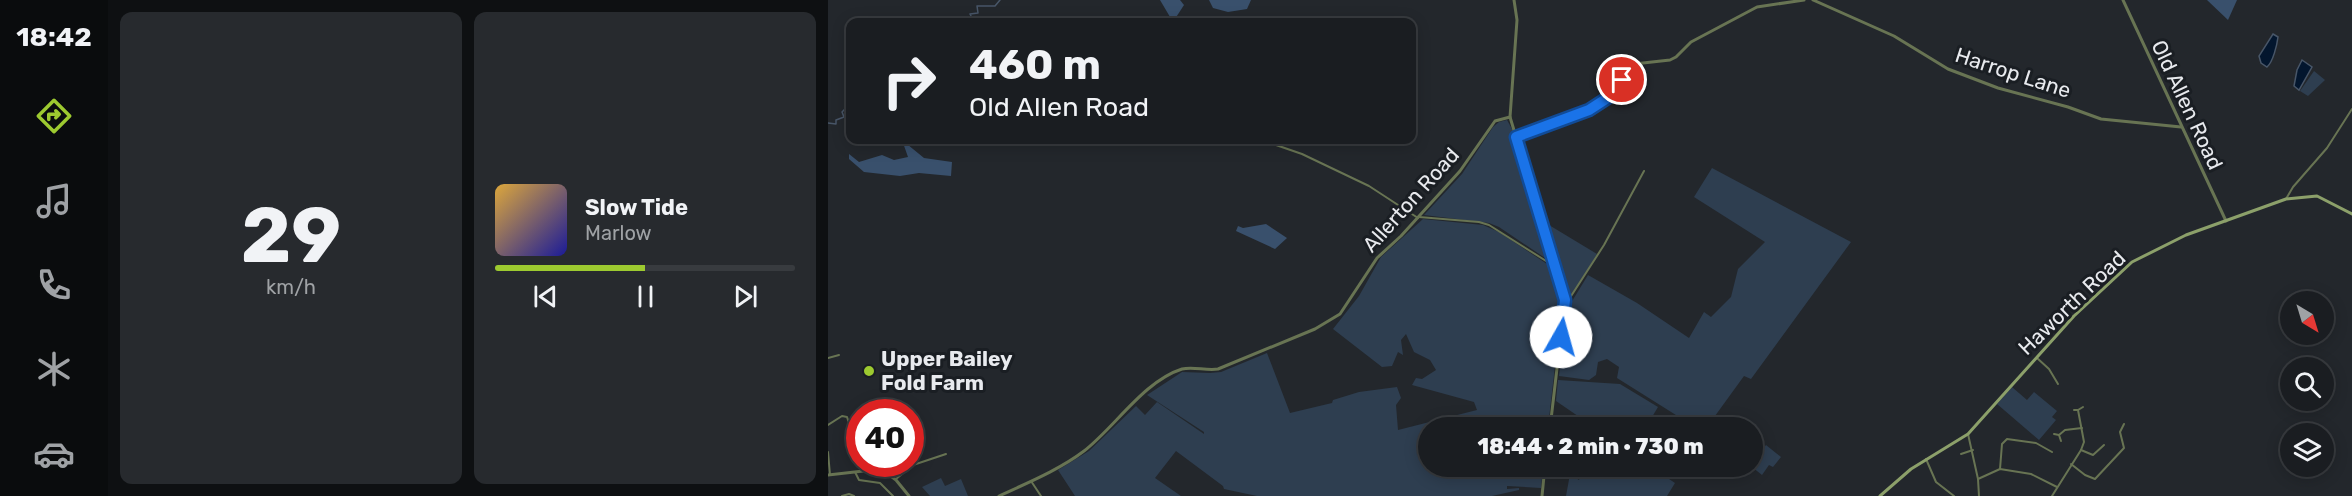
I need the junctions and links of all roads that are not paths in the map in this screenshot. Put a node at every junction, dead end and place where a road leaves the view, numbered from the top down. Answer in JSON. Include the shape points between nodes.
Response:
{"nodes":[{"id":1,"x":1514,"y":0,"type":"edge"},
{"id":2,"x":1804,"y":0,"type":"edge"},
{"id":3,"x":1813,"y":0,"type":"edge"},
{"id":4,"x":2123,"y":0,"type":"edge"},
{"id":5,"x":2352,"y":109,"type":"edge"},
{"id":6,"x":1510,"y":117,"type":"junction"},
{"id":7,"x":2181,"y":127,"type":"junction"},
{"id":8,"x":1516,"y":137,"type":"junction"},
{"id":9,"x":1260,"y":144,"type":"edge"},
{"id":10,"x":1644,"y":171,"type":"dead end"},
{"id":11,"x":2286,"y":199,"type":"junction"},
{"id":12,"x":2352,"y":214,"type":"edge"},
{"id":13,"x":1419,"y":218,"type":"junction"},
{"id":14,"x":2226,"y":221,"type":"junction"},
{"id":15,"x":1555,"y":267,"type":"junction"},
{"id":16,"x":1564,"y":307,"type":"junction"},
{"id":17,"x":839,"y":355,"type":"dead end"},
{"id":18,"x":2036,"y":357,"type":"junction"},
{"id":19,"x":828,"y":358,"type":"edge"},
{"id":20,"x":2058,"y":384,"type":"dead end"},
{"id":21,"x":2082,"y":407,"type":"dead end"},
{"id":22,"x":846,"y":417,"type":"edge"},
{"id":23,"x":1551,"y":417,"type":"edge"},
{"id":24,"x":2124,"y":424,"type":"dead end"},
{"id":25,"x":828,"y":425,"type":"edge"},
{"id":26,"x":2082,"y":428,"type":"junction"},
{"id":27,"x":1968,"y":434,"type":"junction"},
{"id":28,"x":2054,"y":434,"type":"dead end"},
{"id":29,"x":2059,"y":435,"type":"junction"},
{"id":30,"x":2061,"y":441,"type":"dead end"},
{"id":31,"x":2104,"y":445,"type":"dead end"},
{"id":32,"x":1973,"y":450,"type":"junction"},
{"id":33,"x":2081,"y":450,"type":"junction"},
{"id":34,"x":828,"y":452,"type":"edge"},
{"id":35,"x":2052,"y":452,"type":"dead end"},
{"id":36,"x":2097,"y":452,"type":"junction"},
{"id":37,"x":946,"y":454,"type":"dead end"},
{"id":38,"x":1961,"y":454,"type":"dead end"},
{"id":39,"x":2102,"y":456,"type":"dead end"},
{"id":40,"x":1926,"y":458,"type":"junction"},
{"id":41,"x":2071,"y":464,"type":"junction"},
{"id":42,"x":2000,"y":469,"type":"junction"},
{"id":43,"x":846,"y":473,"type":"edge"},
{"id":44,"x":829,"y":475,"type":"edge"},
{"id":45,"x":858,"y":477,"type":"edge"},
{"id":46,"x":892,"y":477,"type":"edge"},
{"id":47,"x":1544,"y":477,"type":"edge"},
{"id":48,"x":1978,"y":479,"type":"junction"},
{"id":49,"x":896,"y":480,"type":"junction"},
{"id":50,"x":1031,"y":481,"type":"junction"},
{"id":51,"x":2057,"y":487,"type":"junction"},
{"id":52,"x":842,"y":496,"type":"edge"},
{"id":53,"x":854,"y":496,"type":"edge"},
{"id":54,"x":893,"y":496,"type":"edge"},
{"id":55,"x":909,"y":496,"type":"edge"},
{"id":56,"x":1000,"y":496,"type":"edge"},
{"id":57,"x":1041,"y":496,"type":"edge"},
{"id":58,"x":1542,"y":496,"type":"edge"},
{"id":59,"x":1883,"y":496,"type":"edge"},
{"id":60,"x":1954,"y":496,"type":"edge"},
{"id":61,"x":1979,"y":496,"type":"edge"},
{"id":62,"x":2052,"y":496,"type":"edge"}],
"edges":[{"from":1,"to":6,"type":"street","via":[[1517,20]]},
{"from":2,"to":8,"type":"street","via":[[1757,7],[1691,42],[1677,57],[1634,64],[1609,97],[1589,110]]},
{"from":3,"to":7,"type":"street","name":"Harrop Lane","via":[[1894,36],[1948,69],[1998,88],[2101,119]]},
{"from":4,"to":7,"type":"street","name":"Old Allen Road"},
{"from":5,"to":11,"type":"street"},
{"from":6,"to":8,"type":"street"},
{"from":6,"to":13,"type":"street","name":"Allerton Road","via":[[1495,121],[1460,171]]},
{"from":7,"to":14,"type":"street","name":"Old Allen Road"},
{"from":8,"to":15,"type":"street"},
{"from":9,"to":13,"type":"street","via":[[1302,154],[1369,186]]},
{"from":10,"to":16,"type":"street","via":[[1604,245]]},
{"from":11,"to":12,"type":"main road","name":"Haworth Road","via":[[2318,196]]},
{"from":11,"to":14,"type":"main road","name":"Haworth Road"},
{"from":13,"to":15,"type":"street","via":[[1490,225]]},
{"from":13,"to":50,"type":"street","name":"Allerton Road","via":[[1377,258],[1334,320],[1218,369],[1190,368],[1173,374],[1144,393],[1082,452]]},
{"from":14,"to":18,"type":"main road","name":"Haworth Road","via":[[2186,235],[2132,262]]},
{"from":15,"to":16,"type":"street"},
{"from":16,"to":23,"type":"street"},
{"from":17,"to":19,"type":"street"},
{"from":18,"to":20,"type":"street"},
{"from":18,"to":27,"type":"main road","name":"Haworth Road"},
{"from":21,"to":26,"type":"street","via":[[2076,410]]},
{"from":22,"to":25,"type":"street"},
{"from":24,"to":41,"type":"street","via":[[2120,434],[2124,447],[2095,479]]},
{"from":26,"to":29,"type":"street","via":[[2065,430]]},
{"from":26,"to":33,"type":"street"},
{"from":27,"to":32,"type":"street"},
{"from":27,"to":40,"type":"main road","name":"Haworth Road"},
{"from":28,"to":29,"type":"street"},
{"from":29,"to":30,"type":"street"},
{"from":31,"to":36,"type":"street"},
{"from":32,"to":38,"type":"street"},
{"from":32,"to":48,"type":"street"},
{"from":33,"to":36,"type":"street","via":[[2092,455]]},
{"from":33,"to":41,"type":"street"},
{"from":34,"to":44,"type":"street"},
{"from":35,"to":42,"type":"street","via":[[2036,443],[2007,439],[2002,444]]},
{"from":36,"to":39,"type":"street"},
{"from":37,"to":49,"type":"street","via":[[913,465]]},
{"from":40,"to":59,"type":"main road","name":"Haworth Road"},
{"from":40,"to":60,"type":"street","via":[[1936,482]]},
{"from":41,"to":51,"type":"street"},
{"from":42,"to":48,"type":"street"},
{"from":42,"to":51,"type":"street","via":[[2031,474]]},
{"from":43,"to":44,"type":"street"},
{"from":45,"to":54,"type":"street","via":[[880,483]]},
{"from":46,"to":49,"type":"street"},
{"from":47,"to":58,"type":"street"},
{"from":48,"to":61,"type":"street"},
{"from":49,"to":55,"type":"street"},
{"from":50,"to":56,"type":"street","name":"Allerton Road"},
{"from":50,"to":57,"type":"street"},
{"from":51,"to":62,"type":"street"},
{"from":52,"to":53,"type":"street"}]}
